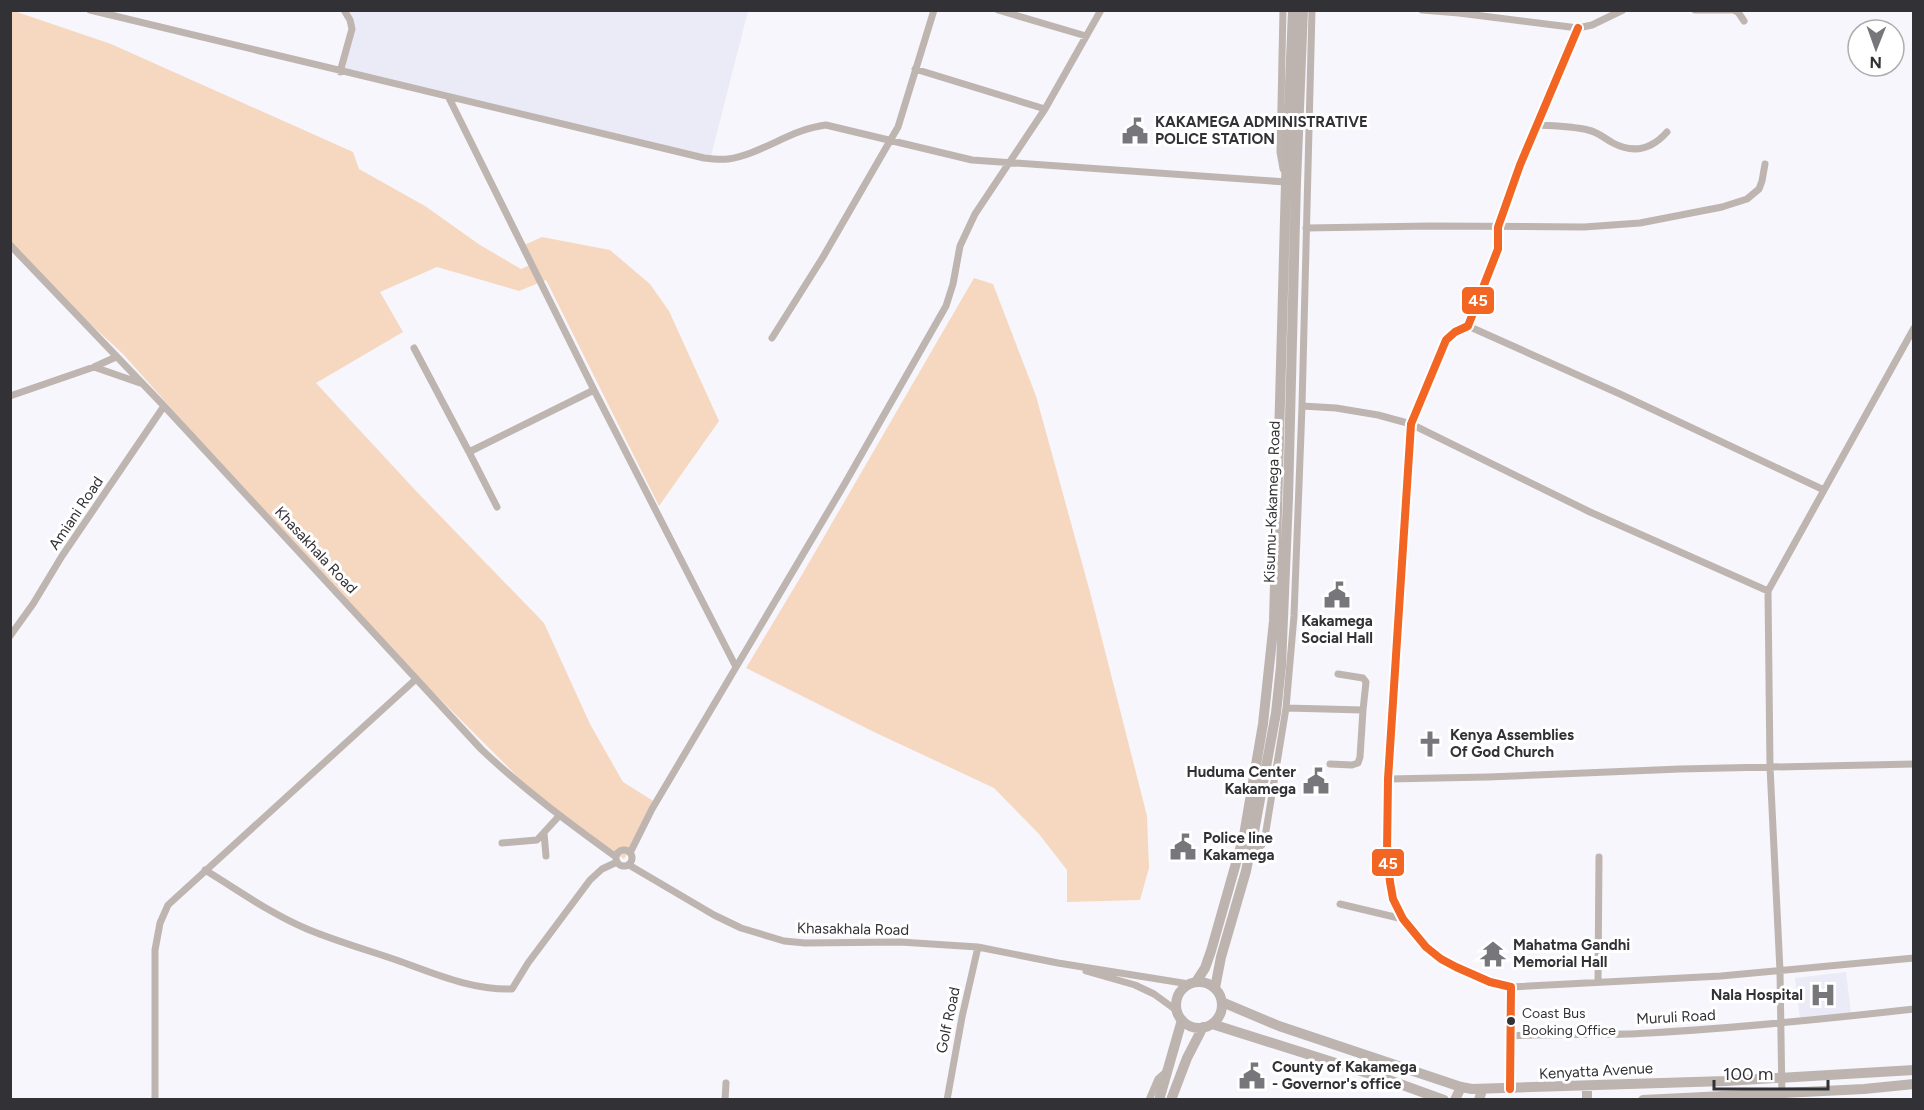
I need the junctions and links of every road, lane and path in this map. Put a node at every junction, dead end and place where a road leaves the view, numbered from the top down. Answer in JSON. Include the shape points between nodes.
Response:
{"nodes":[{"id":1,"x":90,"y":10,"type":"edge"},
{"id":2,"x":344,"y":10,"type":"edge"},
{"id":3,"x":934,"y":10,"type":"edge"},
{"id":4,"x":998,"y":10,"type":"edge"},
{"id":5,"x":1101,"y":10,"type":"edge"},
{"id":6,"x":1283,"y":10,"type":"edge"},
{"id":7,"x":1293,"y":10,"type":"edge"},
{"id":8,"x":1303,"y":10,"type":"edge"},
{"id":9,"x":1312,"y":10,"type":"edge"},
{"id":10,"x":1422,"y":10,"type":"edge"},
{"id":11,"x":1623,"y":10,"type":"edge"},
{"id":12,"x":1695,"y":10,"type":"edge"},
{"id":13,"x":1732,"y":10,"type":"edge"},
{"id":14,"x":1744,"y":21,"type":"dead end"},
{"id":15,"x":1578,"y":28,"type":"junction"},
{"id":16,"x":1086,"y":36,"type":"junction"},
{"id":17,"x":915,"y":69,"type":"junction"},
{"id":18,"x":340,"y":72,"type":"junction"},
{"id":19,"x":449,"y":98,"type":"junction"},
{"id":20,"x":1045,"y":109,"type":"junction"},
{"id":21,"x":1537,"y":125,"type":"junction"},
{"id":22,"x":1667,"y":132,"type":"dead end"},
{"id":23,"x":889,"y":140,"type":"junction"},
{"id":24,"x":1008,"y":164,"type":"junction"},
{"id":25,"x":1765,"y":164,"type":"dead end"},
{"id":26,"x":1286,"y":182,"type":"junction"},
{"id":27,"x":1498,"y":227,"type":"junction"},
{"id":28,"x":1306,"y":228,"type":"junction"},
{"id":29,"x":10,"y":245,"type":"edge"},
{"id":30,"x":1468,"y":326,"type":"junction"},
{"id":31,"x":1914,"y":328,"type":"edge"},
{"id":32,"x":772,"y":338,"type":"dead end"},
{"id":33,"x":414,"y":348,"type":"dead end"},
{"id":34,"x":116,"y":357,"type":"junction"},
{"id":35,"x":94,"y":368,"type":"junction"},
{"id":36,"x":143,"y":384,"type":"junction"},
{"id":37,"x":594,"y":390,"type":"junction"},
{"id":38,"x":10,"y":396,"type":"edge"},
{"id":39,"x":164,"y":406,"type":"junction"},
{"id":40,"x":1302,"y":406,"type":"junction"},
{"id":41,"x":1410,"y":424,"type":"junction"},
{"id":42,"x":469,"y":452,"type":"junction"},
{"id":43,"x":1300,"y":464,"type":"junction"},
{"id":44,"x":1288,"y":483,"type":"junction"},
{"id":45,"x":1824,"y":490,"type":"junction"},
{"id":46,"x":497,"y":507,"type":"dead end"},
{"id":47,"x":1768,"y":591,"type":"junction"},
{"id":48,"x":10,"y":636,"type":"edge"},
{"id":49,"x":736,"y":667,"type":"junction"},
{"id":50,"x":1338,"y":674,"type":"dead end"},
{"id":51,"x":416,"y":679,"type":"junction"},
{"id":52,"x":1286,"y":708,"type":"junction"},
{"id":53,"x":1363,"y":710,"type":"junction"},
{"id":54,"x":1330,"y":764,"type":"dead end"},
{"id":55,"x":1914,"y":764,"type":"edge"},
{"id":56,"x":1770,"y":767,"type":"junction"},
{"id":57,"x":1388,"y":779,"type":"junction"},
{"id":58,"x":559,"y":816,"type":"junction"},
{"id":59,"x":544,"y":833,"type":"junction"},
{"id":60,"x":502,"y":843,"type":"dead end"},
{"id":61,"x":630,"y":853,"type":"junction"},
{"id":62,"x":1250,"y":855,"type":"junction"},
{"id":63,"x":546,"y":856,"type":"dead end"},
{"id":64,"x":1599,"y":857,"type":"dead end"},
{"id":65,"x":616,"y":859,"type":"junction"},
{"id":66,"x":629,"y":865,"type":"junction"},
{"id":67,"x":205,"y":870,"type":"junction"},
{"id":68,"x":1340,"y":904,"type":"dead end"},
{"id":69,"x":1403,"y":919,"type":"junction"},
{"id":70,"x":978,"y":947,"type":"junction"},
{"id":71,"x":1914,"y":958,"type":"edge"},
{"id":72,"x":1058,"y":963,"type":"junction"},
{"id":73,"x":1780,"y":971,"type":"junction"},
{"id":74,"x":1598,"y":981,"type":"junction"},
{"id":75,"x":1193,"y":983,"type":"junction"},
{"id":76,"x":1511,"y":987,"type":"junction"},
{"id":77,"x":1215,"y":988,"type":"junction"},
{"id":78,"x":1222,"y":1002,"type":"junction"},
{"id":79,"x":1914,"y":1009,"type":"edge"},
{"id":80,"x":1176,"y":1010,"type":"junction"},
{"id":81,"x":1182,"y":1020,"type":"junction"},
{"id":82,"x":1781,"y":1024,"type":"junction"},
{"id":83,"x":1207,"y":1026,"type":"junction"},
{"id":84,"x":1279,"y":1026,"type":"junction"},
{"id":85,"x":1512,"y":1036,"type":"junction"},
{"id":86,"x":1273,"y":1042,"type":"junction"},
{"id":87,"x":1169,"y":1070,"type":"junction"},
{"id":88,"x":1914,"y":1070,"type":"edge"},
{"id":89,"x":1862,"y":1074,"type":"junction"},
{"id":90,"x":1781,"y":1078,"type":"junction"},
{"id":91,"x":726,"y":1083,"type":"dead end"},
{"id":92,"x":1664,"y":1083,"type":"junction"},
{"id":93,"x":1914,"y":1084,"type":"edge"},
{"id":94,"x":1461,"y":1087,"type":"junction"},
{"id":95,"x":1587,"y":1087,"type":"junction"},
{"id":96,"x":1510,"y":1089,"type":"junction"},
{"id":97,"x":1864,"y":1089,"type":"junction"},
{"id":98,"x":1481,"y":1095,"type":"edge"},
{"id":99,"x":1782,"y":1096,"type":"edge"},
{"id":100,"x":1665,"y":1099,"type":"edge"},
{"id":101,"x":155,"y":1100,"type":"edge"},
{"id":102,"x":725,"y":1100,"type":"edge"},
{"id":103,"x":947,"y":1100,"type":"edge"},
{"id":104,"x":1149,"y":1100,"type":"edge"},
{"id":105,"x":1159,"y":1100,"type":"edge"},
{"id":106,"x":1171,"y":1100,"type":"edge"},
{"id":107,"x":1444,"y":1100,"type":"edge"},
{"id":108,"x":1455,"y":1100,"type":"edge"},
{"id":109,"x":1587,"y":1100,"type":"edge"},
{"id":110,"x":1643,"y":1100,"type":"edge"}],
"edges":[{"from":1,"to":18,"type":"street"},
{"from":2,"to":18,"type":"street","via":[[352,29]]},
{"from":3,"to":17,"type":"street"},
{"from":4,"to":16,"type":"street"},
{"from":5,"to":16,"type":"street"},
{"from":6,"to":26,"type":"street","via":[[1280,152]]},
{"from":7,"to":26,"type":"highway","name":"Kisumu-Kakamega Road"},
{"from":8,"to":44,"type":"highway","name":"Kisumu-Kakamega Road"},
{"from":9,"to":28,"type":"street"},
{"from":10,"to":15,"type":"street"},
{"from":11,"to":15,"type":"street"},
{"from":12,"to":13,"type":"street"},
{"from":13,"to":14,"type":"street"},
{"from":15,"to":21,"type":"street"},
{"from":16,"to":20,"type":"street"},
{"from":17,"to":20,"type":"street"},
{"from":17,"to":23,"type":"street","via":[[898,127]]},
{"from":18,"to":19,"type":"street"},
{"from":19,"to":23,"type":"street","via":[[719,160],[826,125]]},
{"from":19,"to":37,"type":"street"},
{"from":20,"to":24,"type":"street"},
{"from":21,"to":22,"type":"street","via":[[1586,129],[1622,147],[1641,148],[1657,143]]},
{"from":21,"to":27,"type":"street"},
{"from":23,"to":24,"type":"street","via":[[972,160]]},
{"from":23,"to":32,"type":"street"},
{"from":24,"to":26,"type":"street"},
{"from":24,"to":49,"type":"street","via":[[966,232],[946,306]]},
{"from":25,"to":27,"type":"street","via":[[1755,193],[1731,205],[1640,223]]},
{"from":26,"to":75,"type":"highway","name":"Kisumu-Kakamega Road","via":[[1278,507],[1269,683],[1244,835],[1211,951],[1205,968]]},
{"from":27,"to":28,"type":"street"},
{"from":27,"to":30,"type":"street","via":[[1498,249]]},
{"from":28,"to":40,"type":"street"},
{"from":29,"to":34,"type":"street","name":"Khasakhala Road"},
{"from":30,"to":41,"type":"street","via":[[1446,340]]},
{"from":30,"to":45,"type":"street"},
{"from":31,"to":45,"type":"street"},
{"from":33,"to":42,"type":"street"},
{"from":34,"to":35,"type":"street"},
{"from":34,"to":36,"type":"street","name":"Khasakhala Road"},
{"from":35,"to":36,"type":"street"},
{"from":35,"to":38,"type":"street"},
{"from":36,"to":39,"type":"street","name":"Khasakhala Road"},
{"from":37,"to":42,"type":"street"},
{"from":37,"to":49,"type":"street"},
{"from":39,"to":48,"type":"street","name":"Amiani Road"},
{"from":39,"to":51,"type":"street","name":"Khasakhala Road"},
{"from":40,"to":41,"type":"street","via":[[1368,413]]},
{"from":40,"to":43,"type":"street"},
{"from":41,"to":47,"type":"street","via":[[1590,512]]},
{"from":41,"to":57,"type":"street"},
{"from":42,"to":46,"type":"street"},
{"from":43,"to":44,"type":"street"},
{"from":43,"to":52,"type":"street"},
{"from":44,"to":62,"type":"highway","name":"Kisumu-Kakamega Road","via":[[1281,666]]},
{"from":45,"to":47,"type":"street"},
{"from":47,"to":56,"type":"street"},
{"from":49,"to":61,"type":"street"},
{"from":50,"to":53,"type":"street","via":[[1363,678],[1366,682]]},
{"from":51,"to":58,"type":"street","name":"Khasakhala Road","via":[[505,772]]},
{"from":51,"to":67,"type":"street"},
{"from":52,"to":53,"type":"street"},
{"from":52,"to":62,"type":"street","via":[[1265,837]]},
{"from":53,"to":54,"type":"street","via":[[1358,763]]},
{"from":55,"to":56,"type":"street"},
{"from":56,"to":57,"type":"street"},
{"from":56,"to":73,"type":"street"},
{"from":57,"to":69,"type":"street","via":[[1390,882]]},
{"from":58,"to":59,"type":"street"},
{"from":58,"to":65,"type":"street","name":"Khasakhala Road"},
{"from":59,"to":60,"type":"street","via":[[537,840]]},
{"from":59,"to":63,"type":"street"},
{"from":61,"to":65,"type":"street","via":[[618,852]]},
{"from":61,"to":66,"type":"street"},
{"from":62,"to":77,"type":"highway","name":"Kisumu-Kakamega Road"},
{"from":64,"to":74,"type":"street"},
{"from":65,"to":66,"type":"street","via":[[623,866]]},
{"from":65,"to":67,"type":"street","via":[[590,880],[512,989],[482,988],[447,978],[307,929]]},
{"from":66,"to":70,"type":"street","name":"Khasakhala Road","via":[[723,919],[784,940]]},
{"from":67,"to":101,"type":"street","via":[[168,905],[160,923],[155,950]]},
{"from":68,"to":69,"type":"street"},
{"from":69,"to":76,"type":"street","via":[[1441,959],[1490,982]]},
{"from":70,"to":72,"type":"street","name":"Khasakhala Road"},
{"from":70,"to":103,"type":"street","name":"Golf Road"},
{"from":71,"to":73,"type":"street"},
{"from":72,"to":75,"type":"street"},
{"from":72,"to":80,"type":"street","via":[[1135,985]]},
{"from":73,"to":74,"type":"street"},
{"from":73,"to":82,"type":"street"},
{"from":74,"to":76,"type":"street"},
{"from":75,"to":77,"type":"highway","via":[[1203,982]]},
{"from":75,"to":80,"type":"highway","via":[[1178,995]]},
{"from":76,"to":85,"type":"street"},
{"from":77,"to":78,"type":"highway"},
{"from":78,"to":83,"type":"highway","via":[[1220,1014]]},
{"from":78,"to":84,"type":"highway","name":"Kenyatta Avenue"},
{"from":79,"to":82,"type":"street","name":"Muruli Road"},
{"from":80,"to":81,"type":"highway"},
{"from":81,"to":83,"type":"highway","via":[[1192,1027]]},
{"from":81,"to":87,"type":"highway"},
{"from":82,"to":85,"type":"street","name":"Muruli Road","via":[[1647,1033]]},
{"from":82,"to":90,"type":"street"},
{"from":83,"to":86,"type":"highway"},
{"from":83,"to":106,"type":"highway","via":[[1188,1058]]},
{"from":84,"to":86,"type":"highway"},
{"from":84,"to":94,"type":"highway","name":"Kenyatta Avenue"},
{"from":85,"to":96,"type":"street"},
{"from":86,"to":107,"type":"highway"},
{"from":87,"to":104,"type":"street","via":[[1158,1079]]},
{"from":87,"to":105,"type":"highway"},
{"from":88,"to":89,"type":"highway","name":"Kenyatta Avenue"},
{"from":89,"to":90,"type":"highway","name":"Kenyatta Avenue"},
{"from":89,"to":97,"type":"highway"},
{"from":90,"to":92,"type":"highway","name":"Kenyatta Avenue"},
{"from":90,"to":99,"type":"street"},
{"from":91,"to":102,"type":"street"},
{"from":92,"to":95,"type":"highway","name":"Kenyatta Avenue"},
{"from":92,"to":100,"type":"highway"},
{"from":93,"to":97,"type":"highway","name":"Kenyatta Avenue"},
{"from":94,"to":98,"type":"highway","name":"Kenyatta Avenue"},
{"from":94,"to":108,"type":"main road"},
{"from":95,"to":96,"type":"highway","name":"Kenyatta Avenue"},
{"from":95,"to":109,"type":"highway"},
{"from":96,"to":98,"type":"highway","name":"Kenyatta Avenue"},
{"from":97,"to":99,"type":"highway","name":"Kenyatta Avenue"},
{"from":99,"to":100,"type":"highway","name":"Kenyatta Avenue"},
{"from":100,"to":110,"type":"highway","name":"Kenyatta Avenue"}]}
